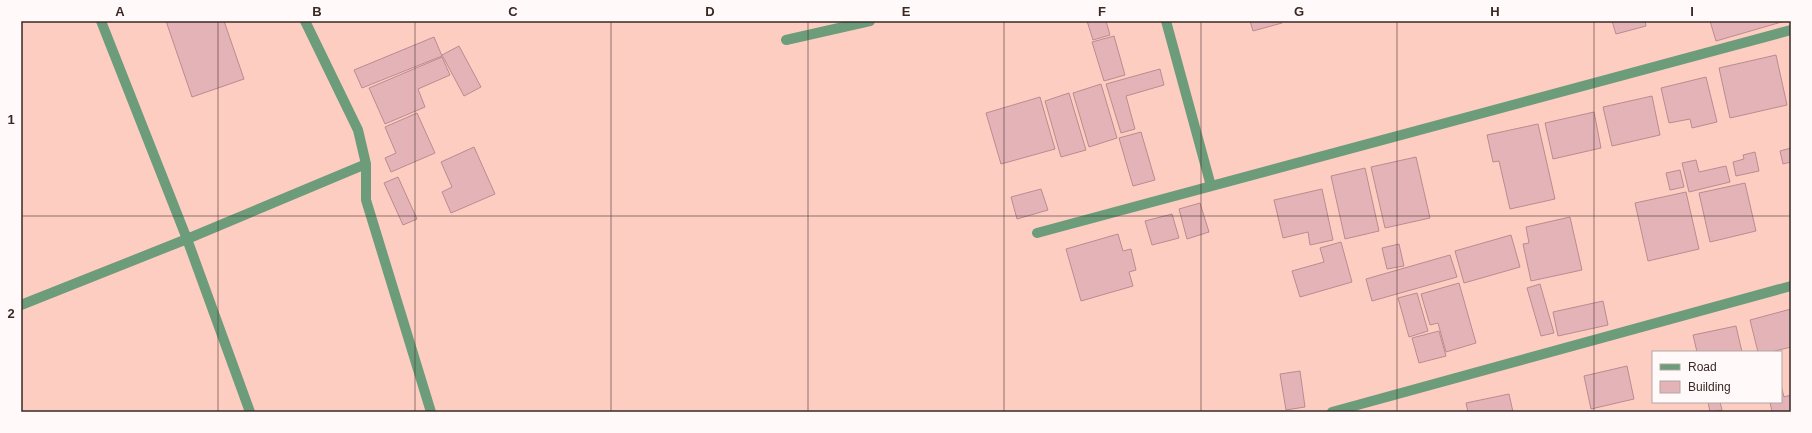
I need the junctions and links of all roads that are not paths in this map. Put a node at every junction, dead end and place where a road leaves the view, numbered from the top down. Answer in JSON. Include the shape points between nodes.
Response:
{"nodes":[{"id":1,"x":101,"y":21,"type":"edge"},
{"id":2,"x":305,"y":21,"type":"edge"},
{"id":3,"x":870,"y":21,"type":"edge"},
{"id":4,"x":1166,"y":21,"type":"edge"},
{"id":5,"x":1791,"y":30,"type":"edge"},
{"id":6,"x":786,"y":40,"type":"dead end"},
{"id":7,"x":366,"y":164,"type":"junction"},
{"id":8,"x":1211,"y":186,"type":"junction"},
{"id":9,"x":1037,"y":233,"type":"dead end"},
{"id":10,"x":187,"y":239,"type":"junction"},
{"id":11,"x":1791,"y":286,"type":"edge"},
{"id":12,"x":21,"y":305,"type":"edge"},
{"id":13,"x":250,"y":412,"type":"edge"},
{"id":14,"x":431,"y":412,"type":"edge"},
{"id":15,"x":1332,"y":412,"type":"edge"}],
"edges":[{"from":1,"to":10,"type":"street"},
{"from":2,"to":7,"type":"street","via":[[358,130]]},
{"from":3,"to":6,"type":"street"},
{"from":4,"to":8,"type":"street"},
{"from":5,"to":8,"type":"street"},
{"from":7,"to":10,"type":"street"},
{"from":7,"to":14,"type":"street","via":[[366,200]]},
{"from":8,"to":9,"type":"street"},
{"from":10,"to":12,"type":"street"},
{"from":10,"to":13,"type":"street"},
{"from":11,"to":15,"type":"street"}]}
